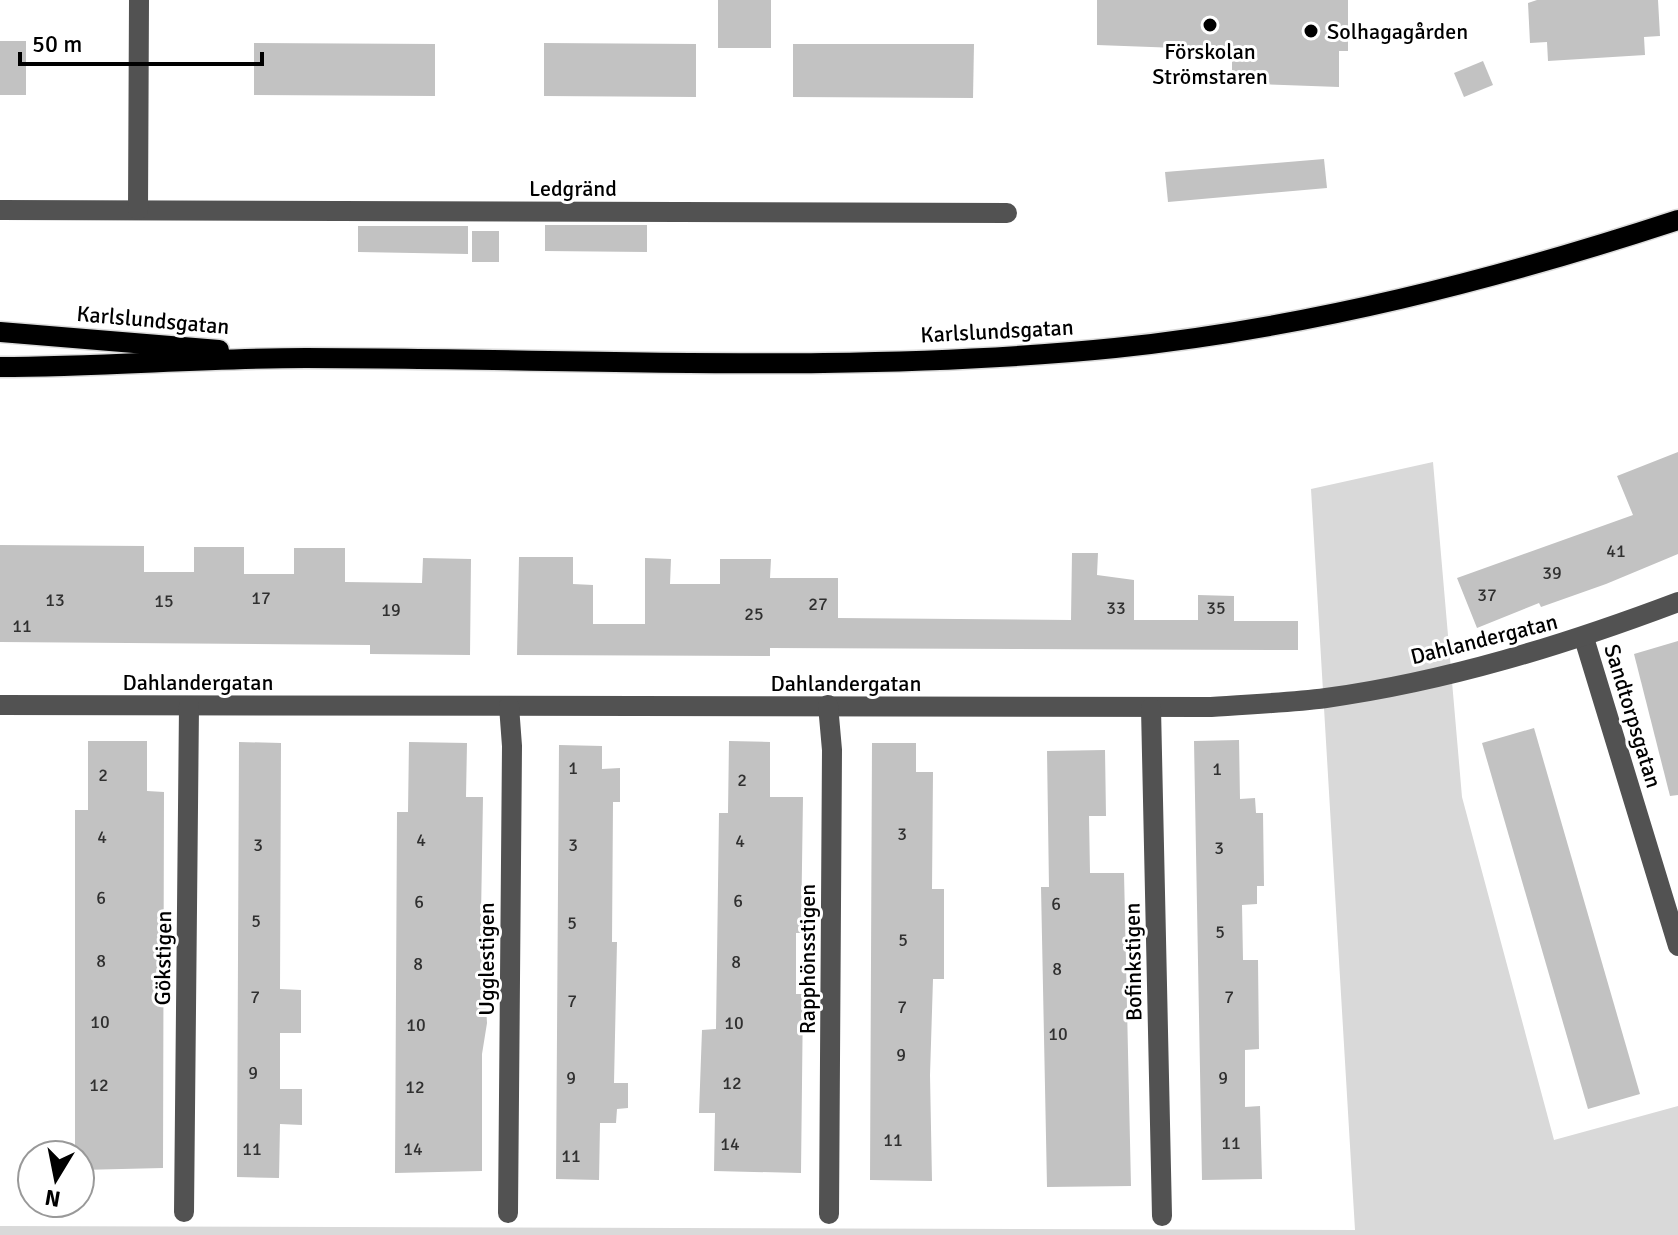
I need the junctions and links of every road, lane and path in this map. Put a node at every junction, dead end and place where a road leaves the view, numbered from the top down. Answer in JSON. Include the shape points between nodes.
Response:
{"nodes":[{"id":1,"x":139,"y":0,"type":"edge"},
{"id":2,"x":0,"y":210,"type":"edge"},
{"id":3,"x":138,"y":210,"type":"junction"},
{"id":4,"x":1007,"y":213,"type":"dead end"},
{"id":5,"x":1678,"y":220,"type":"edge"},
{"id":6,"x":0,"y":332,"type":"edge"},
{"id":7,"x":302,"y":358,"type":"junction"},
{"id":8,"x":0,"y":367,"type":"edge"},
{"id":9,"x":1678,"y":602,"type":"edge"},
{"id":10,"x":1584,"y":638,"type":"junction"},
{"id":11,"x":0,"y":705,"type":"edge"},
{"id":12,"x":828,"y":705,"type":"junction"},
{"id":13,"x":189,"y":706,"type":"junction"},
{"id":14,"x":509,"y":706,"type":"junction"},
{"id":15,"x":1151,"y":708,"type":"junction"},
{"id":16,"x":1678,"y":946,"type":"edge"},
{"id":17,"x":184,"y":1212,"type":"dead end"},
{"id":18,"x":508,"y":1213,"type":"dead end"},
{"id":19,"x":829,"y":1214,"type":"dead end"},
{"id":20,"x":1162,"y":1216,"type":"dead end"}],
"edges":[{"from":1,"to":3,"type":"street"},
{"from":2,"to":3,"type":"street","name":"Ledgränd"},
{"from":3,"to":4,"type":"street","name":"Ledgränd"},
{"from":5,"to":7,"type":"main road","name":"Karlslundsgatan","via":[[1565,257],[1409,297],[1117,348],[975,359]]},
{"from":6,"to":7,"type":"main road","name":"Karlslundsgatan"},
{"from":7,"to":8,"type":"main road","name":"Karlslundsgatan"},
{"from":9,"to":10,"type":"street","name":"Dahlandergatan"},
{"from":10,"to":15,"type":"street","name":"Dahlandergatan","via":[[1485,666],[1325,698]]},
{"from":10,"to":16,"type":"street","name":"Sandtorpsgatan"},
{"from":11,"to":13,"type":"street","name":"Dahlandergatan"},
{"from":12,"to":14,"type":"street","name":"Dahlandergatan"},
{"from":12,"to":15,"type":"street","name":"Dahlandergatan"},
{"from":12,"to":19,"type":"street","name":"Rapphönsstigen"},
{"from":13,"to":14,"type":"street","name":"Dahlandergatan"},
{"from":13,"to":17,"type":"street","name":"Gökstigen"},
{"from":14,"to":18,"type":"street","name":"Ugglestigen"},
{"from":15,"to":20,"type":"street","name":"Bofinkstigen"}]}
